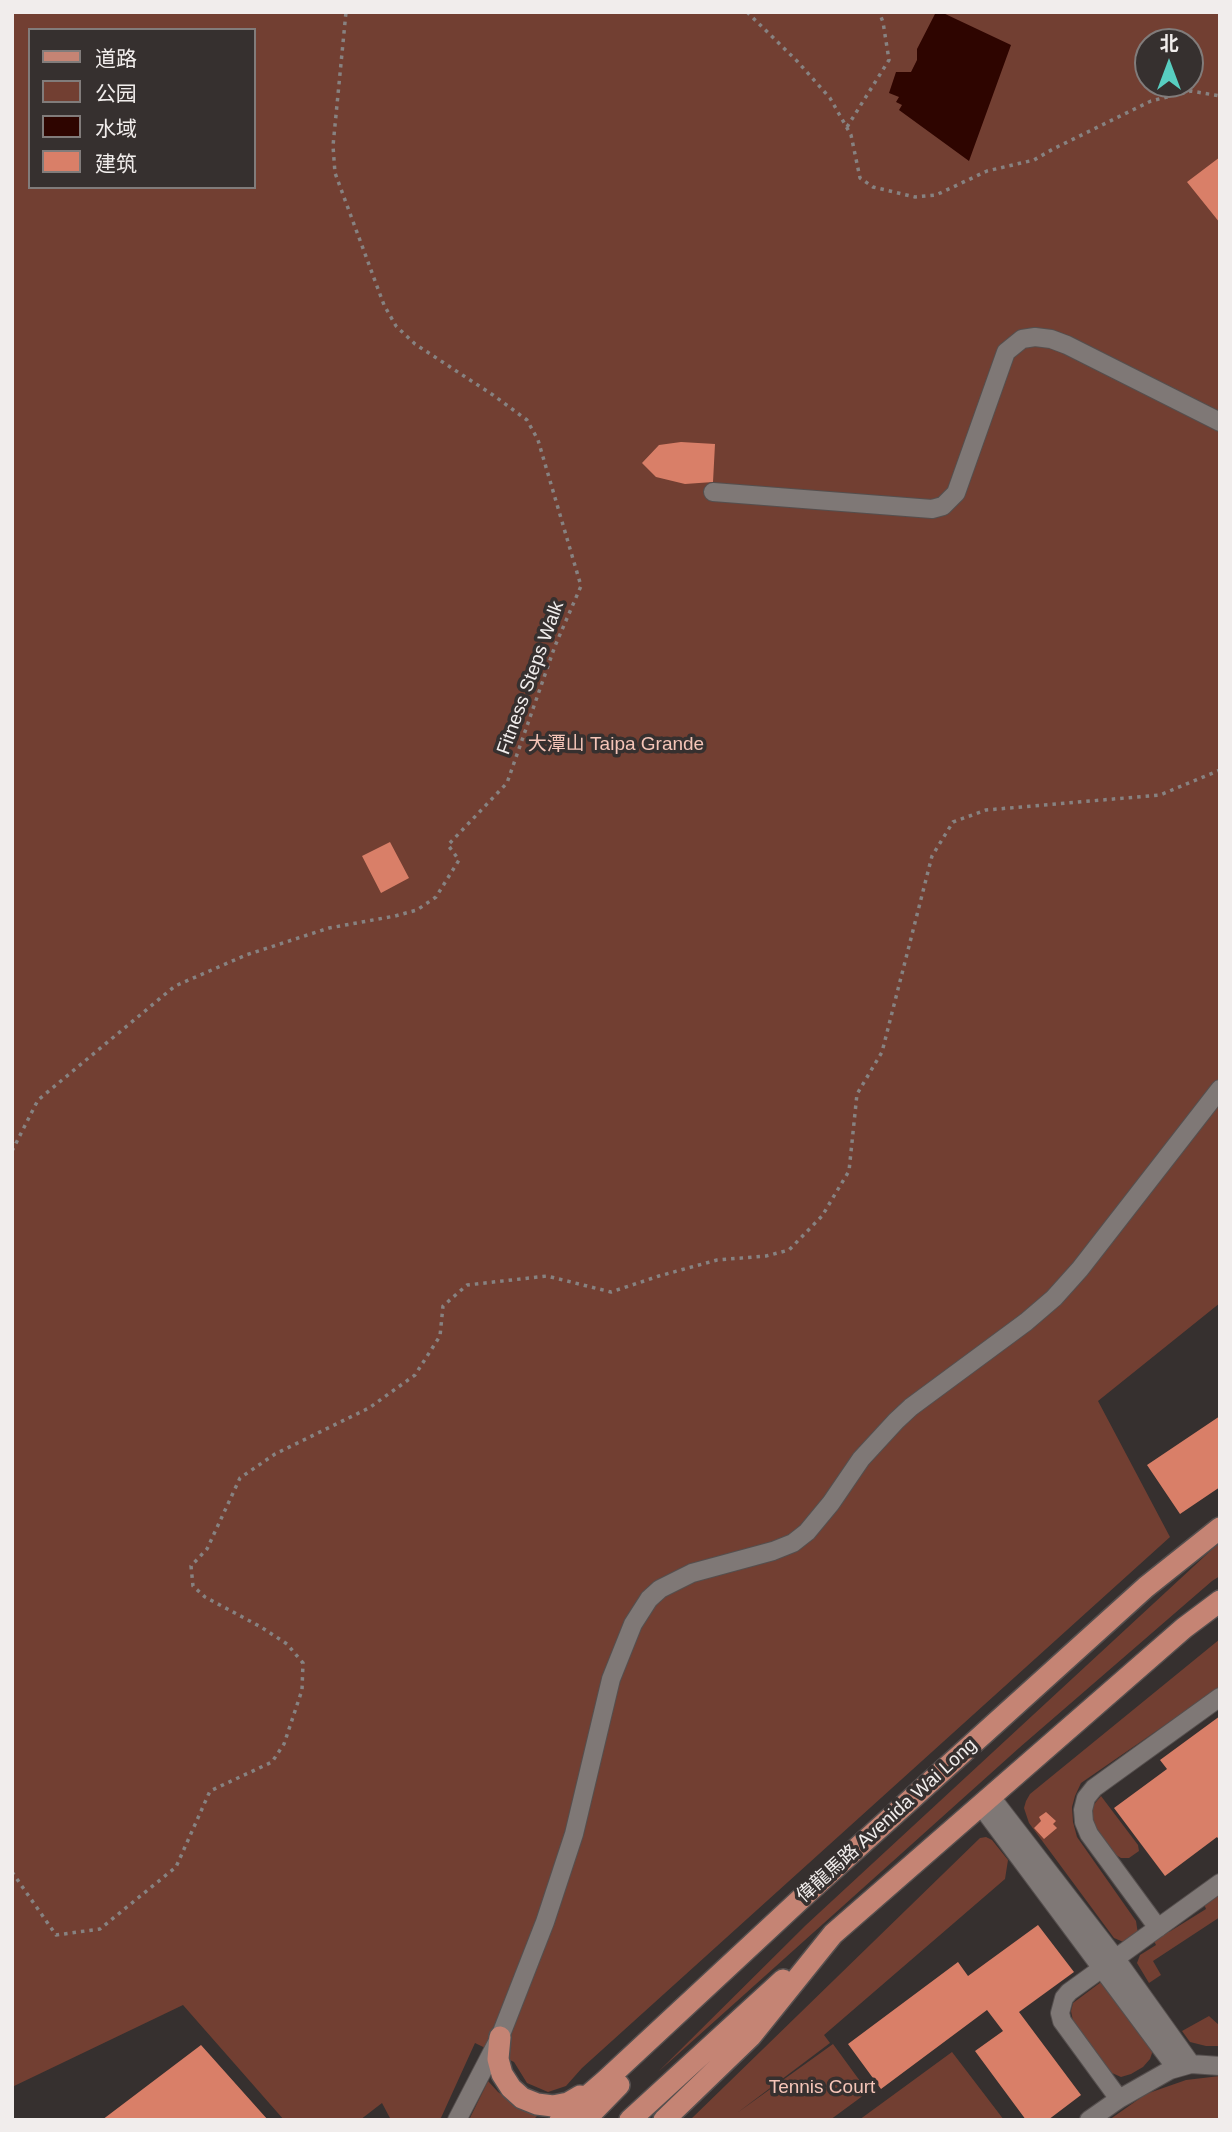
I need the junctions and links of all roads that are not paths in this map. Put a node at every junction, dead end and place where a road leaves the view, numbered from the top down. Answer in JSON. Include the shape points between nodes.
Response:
{"nodes":[{"id":1,"x":1220,"y":422,"type":"edge"},
{"id":2,"x":713,"y":492,"type":"dead end"},
{"id":3,"x":1220,"y":1089,"type":"edge"},
{"id":4,"x":1220,"y":1528,"type":"edge"},
{"id":5,"x":1220,"y":1601,"type":"edge"},
{"id":6,"x":1220,"y":1697,"type":"edge"},
{"id":7,"x":986,"y":1801,"type":"junction"},
{"id":8,"x":1220,"y":1883,"type":"edge"},
{"id":9,"x":804,"y":1896,"type":"junction"},
{"id":10,"x":1158,"y":1928,"type":"junction"},
{"id":11,"x":833,"y":1934,"type":"junction"},
{"id":12,"x":1110,"y":1963,"type":"junction"},
{"id":13,"x":500,"y":2037,"type":"junction"},
{"id":14,"x":1184,"y":2066,"type":"junction"},
{"id":15,"x":1220,"y":2066,"type":"edge"},
{"id":16,"x":606,"y":2080,"type":"junction"},
{"id":17,"x":1119,"y":2099,"type":"junction"},
{"id":18,"x":457,"y":2120,"type":"edge"},
{"id":19,"x":560,"y":2120,"type":"edge"},
{"id":20,"x":585,"y":2120,"type":"edge"},
{"id":21,"x":631,"y":2120,"type":"edge"},
{"id":22,"x":664,"y":2120,"type":"edge"},
{"id":23,"x":1089,"y":2120,"type":"edge"}],
"edges":[{"from":1,"to":2,"type":"street","via":[[1067,345],[1035,337],[1021,339],[1006,352],[956,493],[943,506],[932,509]]},
{"from":3,"to":13,"type":"street","via":[[1060,1292],[896,1421],[861,1459],[807,1532],[773,1551],[692,1573],[649,1599],[633,1624],[611,1679],[574,1833]]},
{"from":4,"to":9,"type":"main road","name":"偉龍馬路 Avenida Wai Long","via":[[1146,1587]]},
{"from":5,"to":7,"type":"main road"},
{"from":6,"to":10,"type":"street","via":[[1086,1798],[1084,1822],[1089,1833]]},
{"from":7,"to":11,"type":"main road"},
{"from":7,"to":12,"type":"street"},
{"from":8,"to":10,"type":"street"},
{"from":9,"to":16,"type":"main road","name":"偉龍馬路 Avenida Wai Long"},
{"from":9,"to":20,"type":"main road"},
{"from":10,"to":12,"type":"street"},
{"from":11,"to":21,"type":"main road"},
{"from":11,"to":22,"type":"main road","via":[[751,2036]]},
{"from":12,"to":14,"type":"street"},
{"from":12,"to":17,"type":"street","via":[[1069,1992],[1060,2013]]},
{"from":13,"to":16,"type":"main road","via":[[502,2074],[522,2098],[552,2106],[568,2103]]},
{"from":13,"to":18,"type":"street"},
{"from":14,"to":15,"type":"street"},
{"from":14,"to":17,"type":"street"},
{"from":16,"to":19,"type":"main road","name":"偉龍馬路 Avenida Wai Long"},
{"from":17,"to":23,"type":"street"}]}
